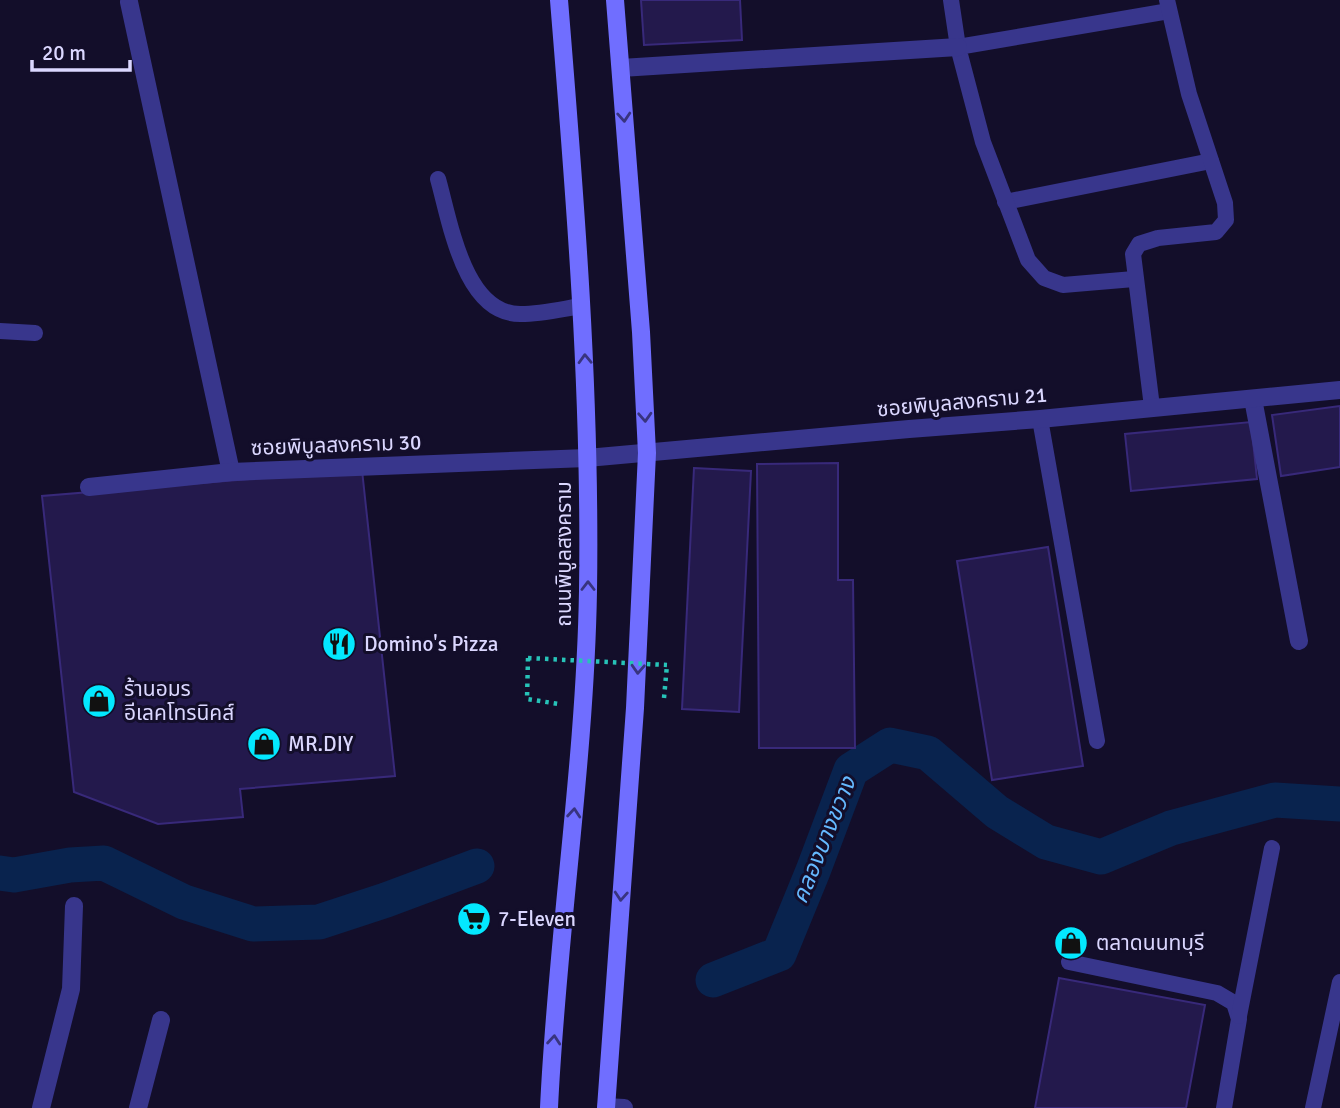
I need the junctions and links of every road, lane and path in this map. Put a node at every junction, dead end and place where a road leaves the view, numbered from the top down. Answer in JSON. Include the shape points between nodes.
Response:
{"nodes":[{"id":1,"x":558,"y":0,"type":"edge"},
{"id":2,"x":615,"y":0,"type":"edge"},
{"id":3,"x":951,"y":0,"type":"edge"},
{"id":4,"x":129,"y":2,"type":"dead end"},
{"id":5,"x":1168,"y":6,"type":"edge"},
{"id":6,"x":958,"y":47,"type":"junction"},
{"id":7,"x":621,"y":68,"type":"junction"},
{"id":8,"x":1211,"y":160,"type":"junction"},
{"id":9,"x":438,"y":179,"type":"dead end"},
{"id":10,"x":1005,"y":202,"type":"junction"},
{"id":11,"x":1135,"y":279,"type":"junction"},
{"id":12,"x":581,"y":306,"type":"junction"},
{"id":13,"x":0,"y":331,"type":"edge"},
{"id":14,"x":35,"y":333,"type":"dead end"},
{"id":15,"x":1340,"y":390,"type":"edge"},
{"id":16,"x":1253,"y":400,"type":"junction"},
{"id":17,"x":1152,"y":407,"type":"junction"},
{"id":18,"x":1040,"y":419,"type":"junction"},
{"id":19,"x":647,"y":453,"type":"junction"},
{"id":20,"x":587,"y":458,"type":"junction"},
{"id":21,"x":231,"y":472,"type":"junction"},
{"id":22,"x":89,"y":487,"type":"dead end"},
{"id":23,"x":1299,"y":640,"type":"dead end"},
{"id":24,"x":527,"y":699,"type":"dead end"},
{"id":25,"x":663,"y":706,"type":"dead end"},
{"id":26,"x":1097,"y":741,"type":"dead end"},
{"id":27,"x":1272,"y":848,"type":"dead end"},
{"id":28,"x":74,"y":906,"type":"dead end"},
{"id":29,"x":1069,"y":961,"type":"dead end"},
{"id":30,"x":1340,"y":982,"type":"edge"},
{"id":31,"x":1239,"y":1019,"type":"junction"},
{"id":32,"x":161,"y":1020,"type":"dead end"},
{"id":33,"x":41,"y":1108,"type":"edge"},
{"id":34,"x":138,"y":1108,"type":"edge"},
{"id":35,"x":549,"y":1108,"type":"edge"},
{"id":36,"x":612,"y":1108,"type":"edge"},
{"id":37,"x":1224,"y":1108,"type":"edge"},
{"id":38,"x":1313,"y":1108,"type":"edge"}],
"edges":[{"from":1,"to":12,"type":"main road","name":"ถนนพิบูลสงคราม"},
{"from":2,"to":7,"type":"main road"},
{"from":3,"to":6,"type":"lane"},
{"from":4,"to":21,"type":"street"},
{"from":5,"to":6,"type":"lane"},
{"from":5,"to":8,"type":"lane"},
{"from":6,"to":7,"type":"street"},
{"from":6,"to":10,"type":"lane","via":[[983,142]]},
{"from":7,"to":19,"type":"main road","one_way":true},
{"from":8,"to":10,"type":"lane"},
{"from":8,"to":11,"type":"lane","via":[[1226,220],[1216,233],[1139,244],[1133,254]]},
{"from":9,"to":12,"type":"lane","via":[[464,269],[479,293],[496,307],[519,314]]},
{"from":10,"to":11,"type":"lane","via":[[1028,260],[1044,278],[1063,285]]},
{"from":11,"to":17,"type":"lane"},
{"from":20,"to":12,"type":"main road","name":"ถนนพิบูลสงคราม","one_way":true},
{"from":13,"to":14,"type":"lane"},
{"from":15,"to":16,"type":"street","name":"ซอยพิบูลสงคราม 21"},
{"from":16,"to":17,"type":"street","name":"ซอยพิบูลสงคราม 21"},
{"from":16,"to":23,"type":"street"},
{"from":17,"to":18,"type":"street","name":"ซอยพิบูลสงคราม 21"},
{"from":18,"to":19,"type":"street","name":"ซอยพิบูลสงคราม 21"},
{"from":18,"to":26,"type":"lane"},
{"from":19,"to":20,"type":"street","name":"ซอยพิบูลสงคราม 21"},
{"from":19,"to":36,"type":"main road","one_way":true},
{"from":20,"to":21,"type":"street","name":"ซอยพิบูลสงคราม 30"},
{"from":35,"to":20,"type":"main road","name":"ถนนพิบูลสงคราม","one_way":true,"via":[[584,707]]},
{"from":21,"to":22,"type":"street","name":"ซอยพิบูลสงคราม 30"},
{"from":24,"to":25,"type":"path","bridge":true,"via":[[528,658],[667,665]]},
{"from":27,"to":31,"type":"lane"},
{"from":28,"to":33,"type":"street","via":[[71,989]]},
{"from":29,"to":31,"type":"lane","via":[[1217,993],[1234,1003]]},
{"from":30,"to":38,"type":"lane"},
{"from":31,"to":37,"type":"lane"},
{"from":32,"to":34,"type":"street"}]}
